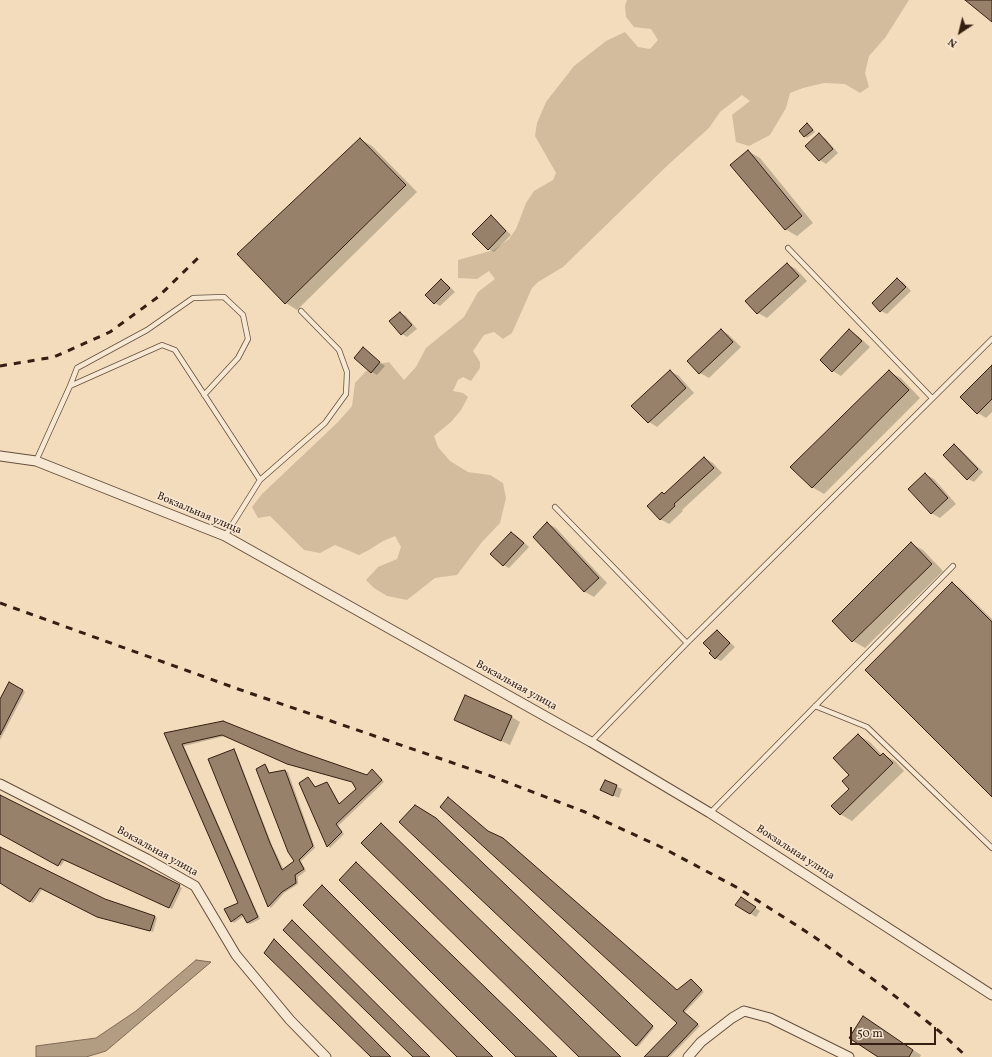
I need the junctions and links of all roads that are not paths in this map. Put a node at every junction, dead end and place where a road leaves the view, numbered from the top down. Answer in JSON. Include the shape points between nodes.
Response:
{"nodes":[{"id":1,"x":788,"y":248,"type":"dead end"},
{"id":2,"x":301,"y":311,"type":"dead end"},
{"id":3,"x":992,"y":339,"type":"edge"},
{"id":4,"x":70,"y":386,"type":"junction"},
{"id":5,"x":204,"y":395,"type":"junction"},
{"id":6,"x":932,"y":398,"type":"junction"},
{"id":7,"x":0,"y":456,"type":"edge"},
{"id":8,"x":36,"y":461,"type":"junction"},
{"id":9,"x":260,"y":480,"type":"junction"},
{"id":10,"x":555,"y":507,"type":"dead end"},
{"id":11,"x":225,"y":536,"type":"junction"},
{"id":12,"x":953,"y":566,"type":"dead end"},
{"id":13,"x":686,"y":643,"type":"junction"},
{"id":14,"x":815,"y":706,"type":"junction"},
{"id":15,"x":591,"y":742,"type":"junction"},
{"id":16,"x":0,"y":784,"type":"edge"},
{"id":17,"x":710,"y":813,"type":"junction"},
{"id":18,"x":992,"y":848,"type":"edge"},
{"id":19,"x":992,"y":995,"type":"edge"},
{"id":20,"x":326,"y":1057,"type":"edge"},
{"id":21,"x":688,"y":1057,"type":"edge"},
{"id":22,"x":849,"y":1057,"type":"edge"}],
"edges":[{"from":1,"to":6,"type":"lane"},
{"from":2,"to":9,"type":"lane","via":[[339,350],[347,372],[346,394],[325,423]]},
{"from":3,"to":6,"type":"lane"},
{"from":4,"to":5,"type":"lane","via":[[162,346],[175,350]]},
{"from":4,"to":5,"type":"lane","via":[[77,368],[147,330],[193,298],[224,297],[243,315],[248,339],[238,358]]},
{"from":4,"to":8,"type":"lane"},
{"from":5,"to":9,"type":"lane"},
{"from":6,"to":13,"type":"lane"},
{"from":7,"to":8,"type":"street","name":"Вокзальная улица"},
{"from":8,"to":11,"type":"street","name":"Вокзальная улица"},
{"from":9,"to":11,"type":"lane"},
{"from":10,"to":13,"type":"lane"},
{"from":11,"to":15,"type":"street","name":"Вокзальная улица"},
{"from":12,"to":14,"type":"lane"},
{"from":13,"to":15,"type":"lane"},
{"from":14,"to":17,"type":"lane"},
{"from":14,"to":18,"type":"lane","via":[[867,726]]},
{"from":15,"to":17,"type":"street","name":"Вокзальная улица"},
{"from":16,"to":20,"type":"street","name":"Вокзальная улица","via":[[195,886],[236,955],[290,1020]]},
{"from":17,"to":19,"type":"street","name":"Вокзальная улица"},
{"from":21,"to":22,"type":"street","via":[[701,1042],[744,1011],[770,1018]]}]}
